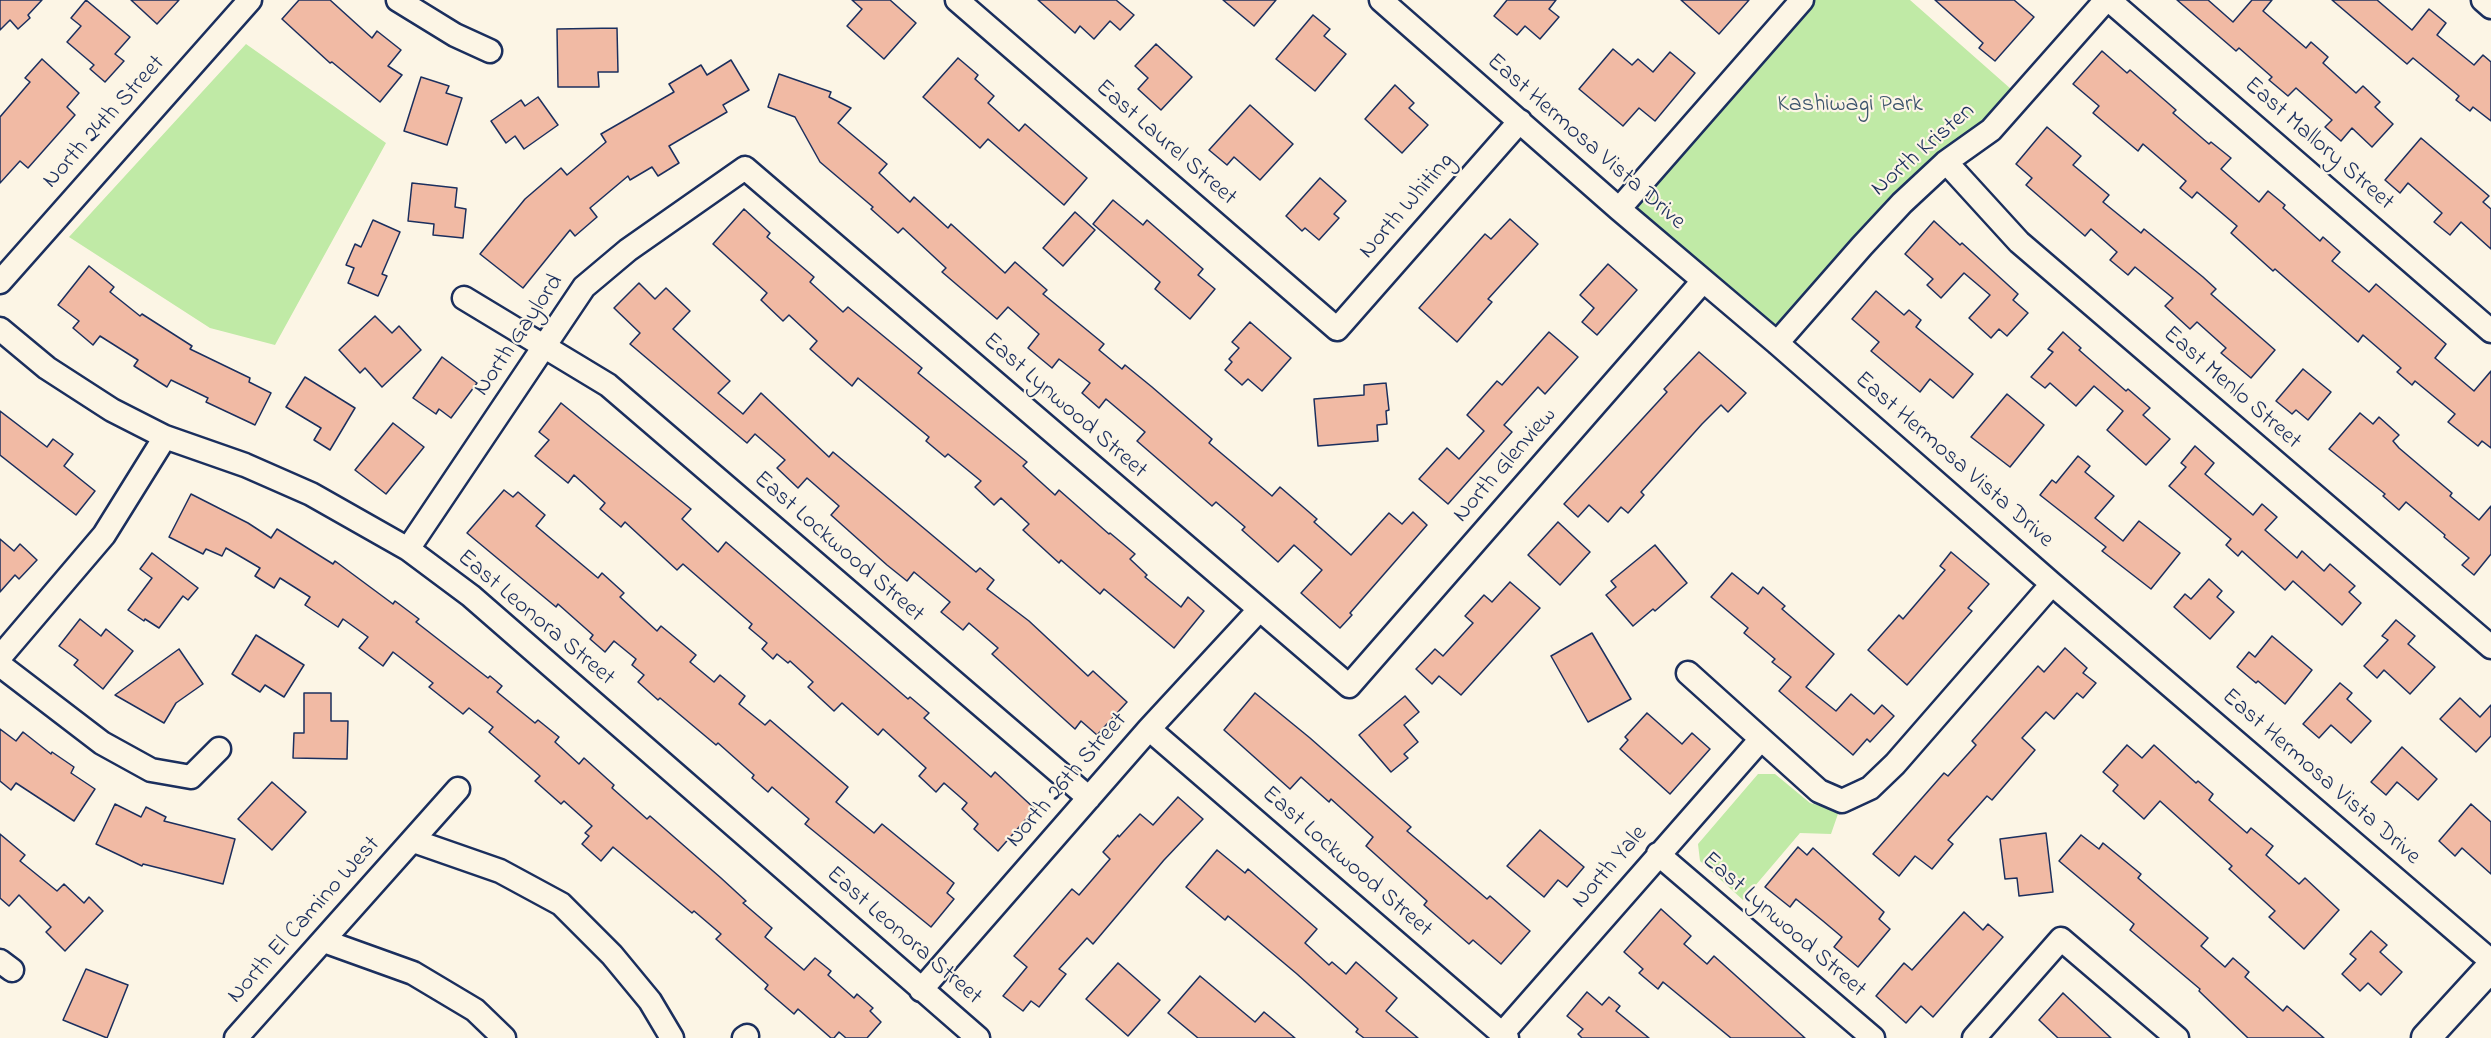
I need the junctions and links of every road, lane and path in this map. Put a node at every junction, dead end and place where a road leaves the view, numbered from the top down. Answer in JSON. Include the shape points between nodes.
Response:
{"nodes":[{"id":1,"x":250,"y":0,"type":"edge"},
{"id":2,"x":398,"y":0,"type":"edge"},
{"id":3,"x":957,"y":0,"type":"edge"},
{"id":4,"x":1381,"y":0,"type":"edge"},
{"id":5,"x":1802,"y":0,"type":"edge"},
{"id":6,"x":2107,"y":0,"type":"edge"},
{"id":7,"x":2483,"y":0,"type":"edge"},
{"id":8,"x":2491,"y":7,"type":"edge"},
{"id":9,"x":490,"y":51,"type":"dead end"},
{"id":10,"x":1520,"y":121,"type":"junction"},
{"id":11,"x":1946,"y":162,"type":"junction"},
{"id":12,"x":745,"y":168,"type":"joint"},
{"id":13,"x":1619,"y":209,"type":"junction"},
{"id":14,"x":1703,"y":281,"type":"junction"},
{"id":15,"x":0,"y":282,"type":"edge"},
{"id":16,"x":464,"y":298,"type":"dead end"},
{"id":17,"x":0,"y":329,"type":"edge"},
{"id":18,"x":1337,"y":329,"type":"joint"},
{"id":19,"x":2491,"y":331,"type":"edge"},
{"id":20,"x":1777,"y":343,"type":"junction"},
{"id":21,"x":546,"y":347,"type":"junction"},
{"id":22,"x":165,"y":437,"type":"junction"},
{"id":23,"x":408,"y":549,"type":"junction"},
{"id":24,"x":2052,"y":584,"type":"junction"},
{"id":25,"x":1259,"y":610,"type":"junction"},
{"id":26,"x":2491,"y":647,"type":"edge"},
{"id":27,"x":0,"y":657,"type":"edge"},
{"id":28,"x":0,"y":665,"type":"edge"},
{"id":29,"x":1688,"y":674,"type":"dead end"},
{"id":30,"x":1349,"y":686,"type":"joint"},
{"id":31,"x":1149,"y":729,"type":"junction"},
{"id":32,"x":1761,"y":739,"type":"junction"},
{"id":33,"x":219,"y":749,"type":"dead end"},
{"id":34,"x":459,"y":789,"type":"dead end"},
{"id":35,"x":1089,"y":798,"type":"junction"},
{"id":36,"x":414,"y":841,"type":"junction"},
{"id":37,"x":1658,"y":854,"type":"junction"},
{"id":38,"x":324,"y":941,"type":"junction"},
{"id":39,"x":2491,"y":961,"type":"edge"},
{"id":40,"x":2491,"y":967,"type":"edge"},
{"id":41,"x":921,"y":990,"type":"junction"},
{"id":42,"x":1505,"y":1036,"type":"edge"},
{"id":43,"x":236,"y":1038,"type":"edge"},
{"id":44,"x":504,"y":1038,"type":"edge"},
{"id":45,"x":672,"y":1038,"type":"edge"},
{"id":46,"x":978,"y":1038,"type":"edge"},
{"id":47,"x":1873,"y":1038,"type":"edge"},
{"id":48,"x":1974,"y":1038,"type":"edge"},
{"id":49,"x":2177,"y":1038,"type":"edge"},
{"id":50,"x":2426,"y":1038,"type":"edge"}],
"edges":[{"from":1,"to":15,"type":"street","name":"North 24th Street"},
{"from":2,"to":9,"type":"street"},
{"from":3,"to":18,"type":"street","name":"East Laurel Street"},
{"from":4,"to":10,"type":"street","name":"East Hermosa Vista Drive"},
{"from":5,"to":13,"type":"street"},
{"from":6,"to":11,"type":"street","name":"North Kristen","via":[[1991,130]]},
{"from":6,"to":19,"type":"street","name":"East Mallory Street"},
{"from":7,"to":8,"type":"street"},
{"from":10,"to":13,"type":"street","name":"East Hermosa Vista Drive"},
{"from":10,"to":18,"type":"street","name":"North Whiting"},
{"from":11,"to":20,"type":"street","name":"North Kristen","via":[[1862,246]]},
{"from":11,"to":26,"type":"street","name":"East Menlo Street","via":[[2019,242]]},
{"from":12,"to":21,"type":"street","name":"North Gaylord","via":[[627,250],[584,287]]},
{"from":12,"to":25,"type":"street","name":"East Lynwood Street"},
{"from":13,"to":14,"type":"street","name":"East Hermosa Vista Drive"},
{"from":14,"to":20,"type":"street","name":"East Hermosa Vista Drive"},
{"from":14,"to":30,"type":"street","name":"North Glenview"},
{"from":16,"to":21,"type":"street","name":"East Lockwood Street"},
{"from":17,"to":22,"type":"street","name":"East Leonora Street","via":[[47,368],[112,410]]},
{"from":20,"to":24,"type":"street","name":"East Hermosa Vista Drive"},
{"from":21,"to":23,"type":"street","name":"North Gaylord"},
{"from":21,"to":35,"type":"street","name":"East Lockwood Street","via":[[608,385]]},
{"from":22,"to":23,"type":"street","name":"East Leonora Street","via":[[245,465],[311,494]]},
{"from":22,"to":27,"type":"street","via":[[104,536]]},
{"from":23,"to":41,"type":"street","name":"East Leonora Street","via":[[471,596]]},
{"from":24,"to":32,"type":"street","via":[[1870,788],[1842,801],[1819,791]]},
{"from":24,"to":39,"type":"street","name":"East Hermosa Vista Drive"},
{"from":25,"to":30,"type":"street","name":"East Lynwood Street"},
{"from":25,"to":31,"type":"street","name":"North 26th Street"},
{"from":28,"to":33,"type":"street","via":[[102,743],[151,770],[191,777]]},
{"from":29,"to":32,"type":"street"},
{"from":31,"to":35,"type":"street","name":"North 26th Street"},
{"from":31,"to":42,"type":"street","name":"East Lockwood Street"},
{"from":32,"to":37,"type":"street","name":"North Yale"},
{"from":34,"to":36,"type":"street","name":"North El Camino West"},
{"from":35,"to":41,"type":"street","name":"North 26th Street"},
{"from":36,"to":38,"type":"street","name":"North El Camino West"},
{"from":36,"to":45,"type":"street","via":[[500,870],[561,904],[620,964],[650,1001]]},
{"from":37,"to":42,"type":"street","name":"North Yale"},
{"from":37,"to":47,"type":"street","name":"East Lynwood Street"},
{"from":38,"to":43,"type":"street","name":"North El Camino West"},
{"from":38,"to":44,"type":"street","via":[[413,973],[475,1010]]},
{"from":40,"to":50,"type":"main road"},
{"from":41,"to":46,"type":"street","name":"East Leonora Street"},
{"from":48,"to":49,"type":"street","via":[[2061,939]]}]}
